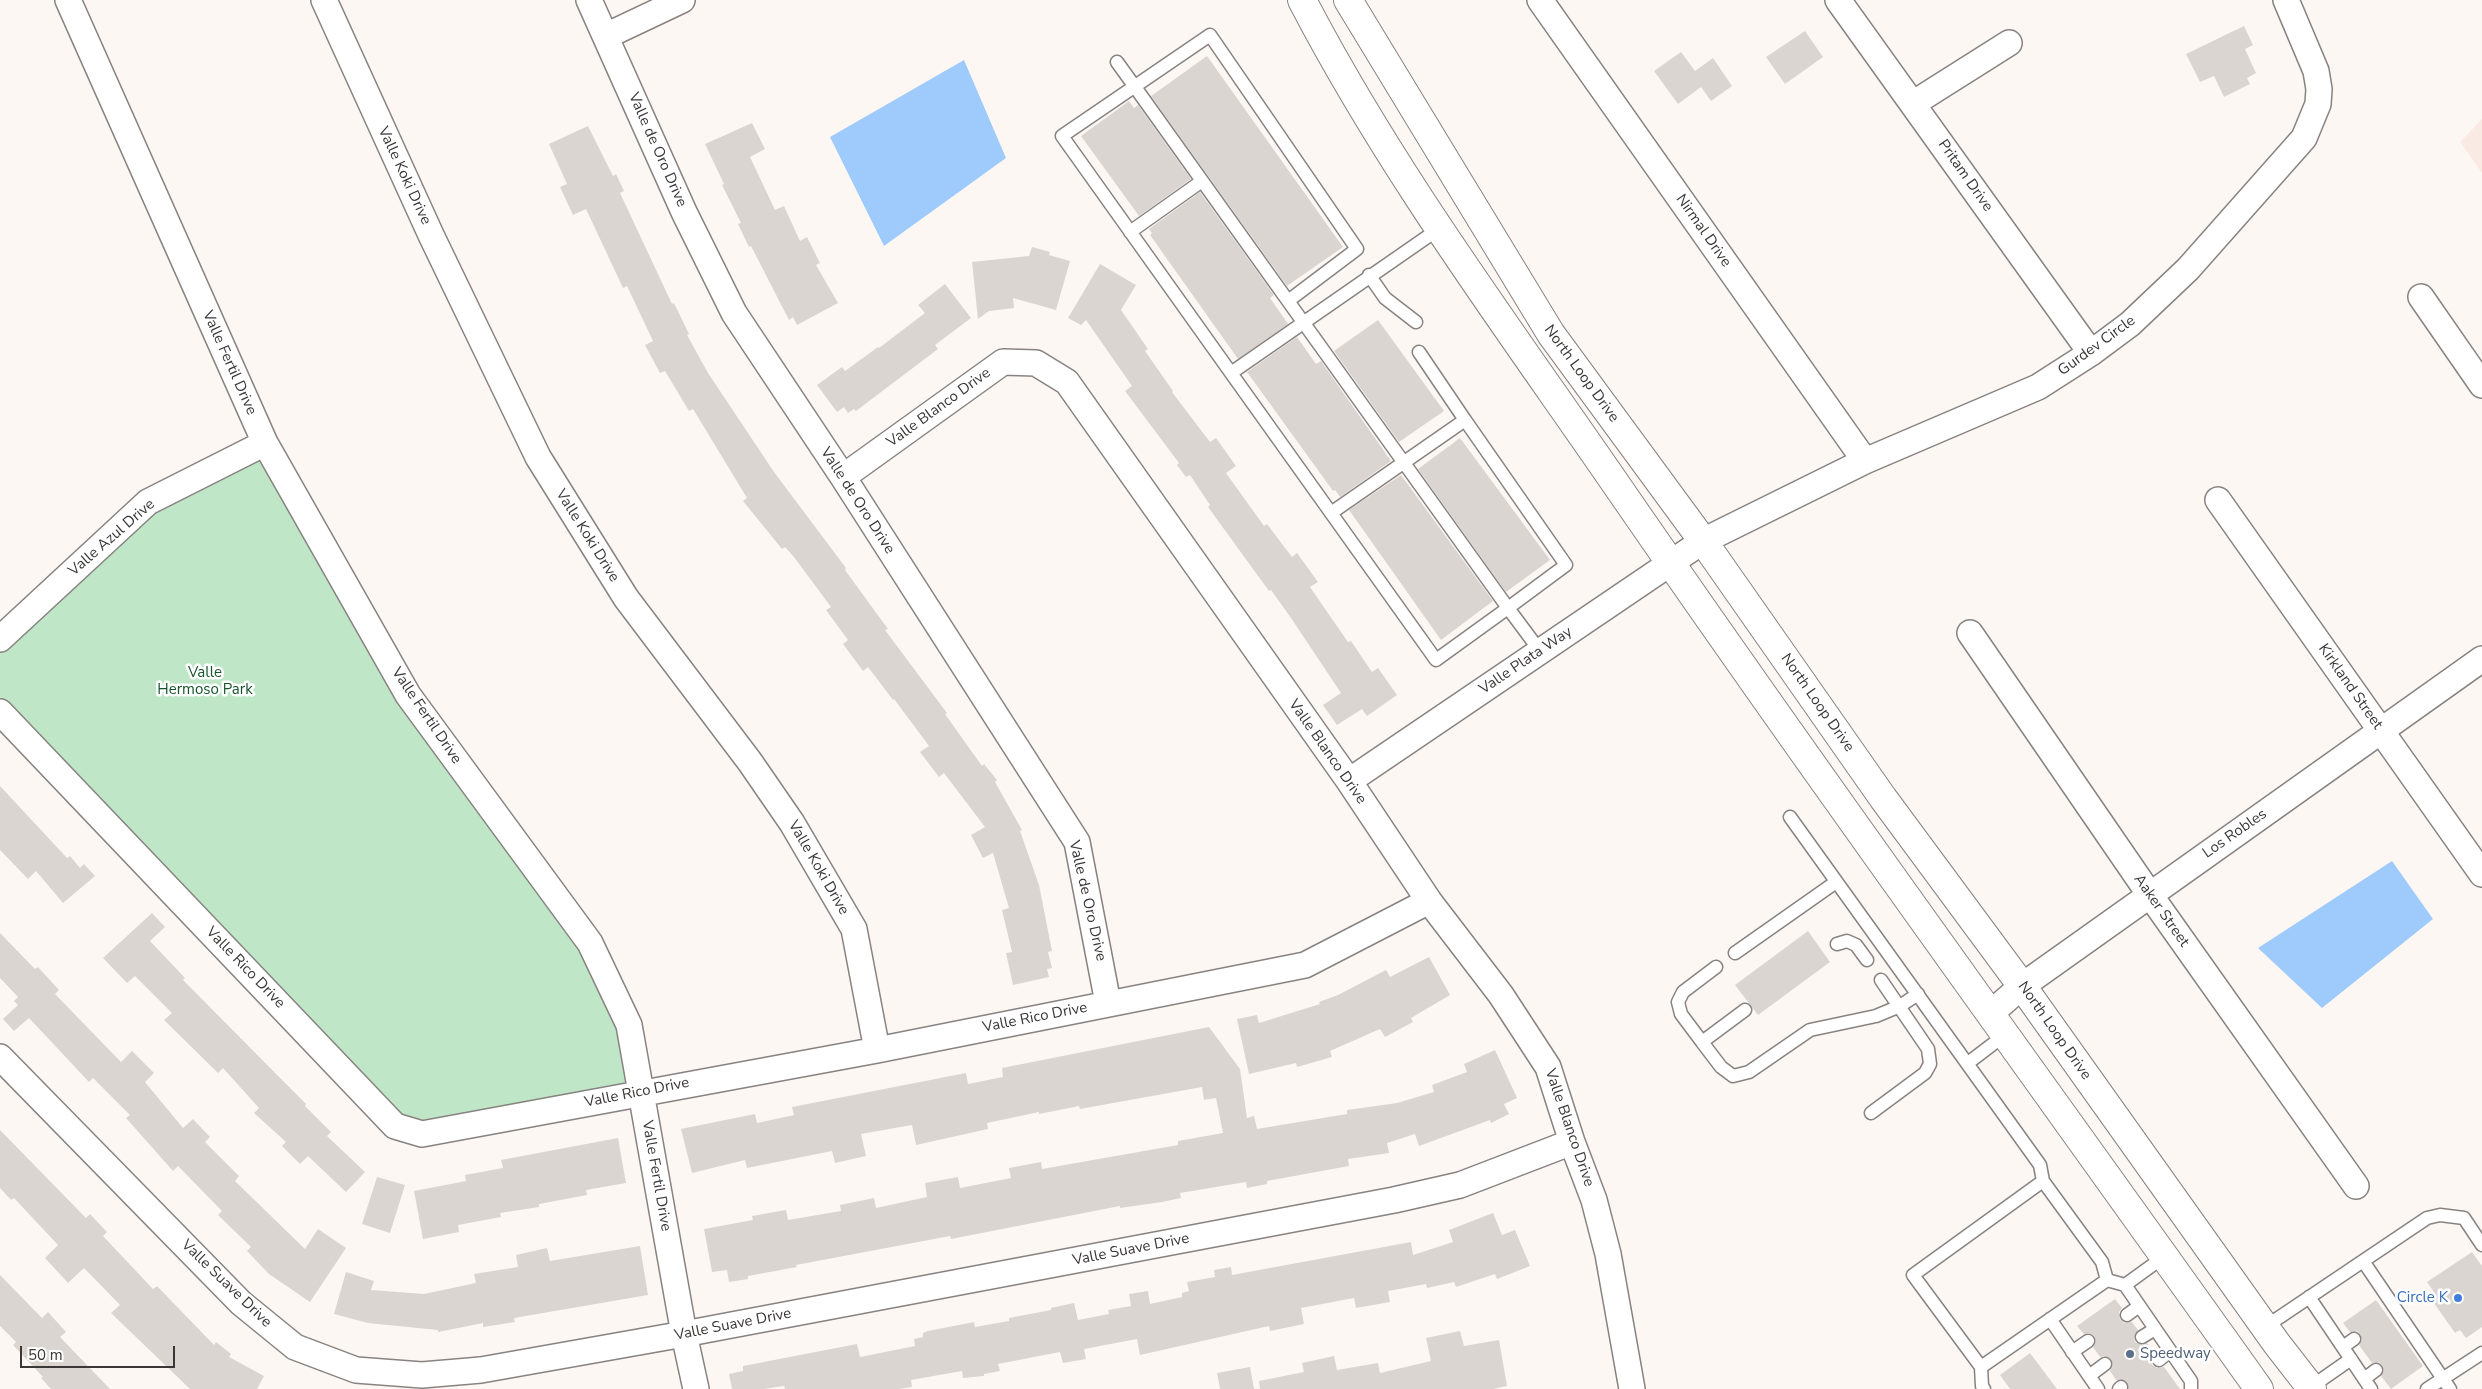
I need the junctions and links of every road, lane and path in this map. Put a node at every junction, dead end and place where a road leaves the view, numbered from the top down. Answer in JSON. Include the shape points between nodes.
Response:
{"nodes":[{"id":1,"x":68,"y":0,"type":"edge"},
{"id":2,"x":324,"y":0,"type":"edge"},
{"id":3,"x":589,"y":0,"type":"edge"},
{"id":4,"x":682,"y":0,"type":"edge"},
{"id":5,"x":1302,"y":0,"type":"edge"},
{"id":6,"x":1348,"y":0,"type":"edge"},
{"id":7,"x":1540,"y":0,"type":"edge"},
{"id":8,"x":1838,"y":0,"type":"edge"},
{"id":9,"x":2286,"y":0,"type":"edge"},
{"id":10,"x":606,"y":36,"type":"junction"},
{"id":11,"x":2010,"y":43,"type":"dead end"},
{"id":12,"x":1118,"y":62,"type":"dead end"},
{"id":13,"x":1135,"y":87,"type":"junction"},
{"id":14,"x":1914,"y":103,"type":"junction"},
{"id":15,"x":1202,"y":181,"type":"junction"},
{"id":16,"x":1440,"y":228,"type":"junction"},
{"id":17,"x":1130,"y":232,"type":"junction"},
{"id":18,"x":1369,"y":275,"type":"junction"},
{"id":19,"x":2421,"y":297,"type":"dead end"},
{"id":20,"x":1288,"y":301,"type":"junction"},
{"id":21,"x":1304,"y":322,"type":"junction"},
{"id":22,"x":1416,"y":322,"type":"dead end"},
{"id":23,"x":1419,"y":352,"type":"dead end"},
{"id":24,"x":2091,"y":353,"type":"junction"},
{"id":25,"x":1231,"y":373,"type":"junction"},
{"id":26,"x":2482,"y":385,"type":"edge"},
{"id":27,"x":1465,"y":420,"type":"junction"},
{"id":28,"x":265,"y":443,"type":"junction"},
{"id":29,"x":1865,"y":461,"type":"junction"},
{"id":30,"x":1403,"y":462,"type":"junction"},
{"id":31,"x":843,"y":477,"type":"junction"},
{"id":32,"x":2218,"y":500,"type":"dead end"},
{"id":33,"x":1331,"y":513,"type":"junction"},
{"id":34,"x":1703,"y":541,"type":"junction"},
{"id":35,"x":1671,"y":563,"type":"junction"},
{"id":36,"x":1508,"y":608,"type":"junction"},
{"id":37,"x":1970,"y":632,"type":"dead end"},
{"id":38,"x":0,"y":639,"type":"edge"},
{"id":39,"x":1540,"y":651,"type":"junction"},
{"id":40,"x":2482,"y":659,"type":"edge"},
{"id":41,"x":0,"y":712,"type":"edge"},
{"id":42,"x":2381,"y":731,"type":"junction"},
{"id":43,"x":1348,"y":781,"type":"junction"},
{"id":44,"x":1790,"y":817,"type":"dead end"},
{"id":45,"x":2482,"y":874,"type":"edge"},
{"id":46,"x":1836,"y":882,"type":"junction"},
{"id":47,"x":2150,"y":895,"type":"junction"},
{"id":48,"x":1429,"y":901,"type":"junction"},
{"id":49,"x":1837,"y":944,"type":"dead end"},
{"id":50,"x":1735,"y":953,"type":"dead end"},
{"id":51,"x":1867,"y":960,"type":"dead end"},
{"id":52,"x":1716,"y":967,"type":"dead end"},
{"id":53,"x":1881,"y":980,"type":"dead end"},
{"id":54,"x":2022,"y":986,"type":"junction"},
{"id":55,"x":1918,"y":994,"type":"junction"},
{"id":56,"x":1108,"y":1003,"type":"junction"},
{"id":57,"x":1900,"y":1006,"type":"junction"},
{"id":58,"x":1745,"y":1010,"type":"dead end"},
{"id":59,"x":1999,"y":1023,"type":"junction"},
{"id":60,"x":1702,"y":1042,"type":"junction"},
{"id":61,"x":877,"y":1050,"type":"junction"},
{"id":62,"x":0,"y":1057,"type":"edge"},
{"id":63,"x":1968,"y":1063,"type":"junction"},
{"id":64,"x":642,"y":1092,"type":"junction"},
{"id":65,"x":1871,"y":1113,"type":"dead end"},
{"id":66,"x":1572,"y":1142,"type":"junction"},
{"id":67,"x":2043,"y":1181,"type":"junction"},
{"id":68,"x":2356,"y":1186,"type":"dead end"},
{"id":69,"x":2482,"y":1245,"type":"edge"},
{"id":70,"x":2165,"y":1256,"type":"junction"},
{"id":71,"x":2363,"y":1261,"type":"junction"},
{"id":72,"x":2107,"y":1280,"type":"junction"},
{"id":73,"x":2125,"y":1285,"type":"junction"},
{"id":74,"x":2309,"y":1297,"type":"junction"},
{"id":75,"x":2139,"y":1306,"type":"junction"},
{"id":76,"x":2127,"y":1315,"type":"dead end"},
{"id":77,"x":2050,"y":1319,"type":"junction"},
{"id":78,"x":2264,"y":1327,"type":"junction"},
{"id":79,"x":2155,"y":1328,"type":"junction"},
{"id":80,"x":684,"y":1334,"type":"junction"},
{"id":81,"x":2142,"y":1337,"type":"dead end"},
{"id":82,"x":2354,"y":1339,"type":"dead end"},
{"id":83,"x":2088,"y":1340,"type":"dead end"},
{"id":84,"x":2343,"y":1347,"type":"junction"},
{"id":85,"x":2170,"y":1351,"type":"junction"},
{"id":86,"x":2072,"y":1352,"type":"junction"},
{"id":87,"x":2482,"y":1353,"type":"edge"},
{"id":88,"x":2351,"y":1359,"type":"junction"},
{"id":89,"x":2159,"y":1360,"type":"dead end"},
{"id":90,"x":2105,"y":1364,"type":"dead end"},
{"id":91,"x":1981,"y":1367,"type":"junction"},
{"id":92,"x":2376,"y":1370,"type":"dead end"},
{"id":93,"x":2088,"y":1376,"type":"junction"},
{"id":94,"x":2367,"y":1384,"type":"edge"},
{"id":95,"x":2446,"y":1384,"type":"edge"},
{"id":96,"x":2311,"y":1388,"type":"edge"},
{"id":97,"x":696,"y":1389,"type":"edge"},
{"id":98,"x":1632,"y":1389,"type":"edge"},
{"id":99,"x":1984,"y":1389,"type":"edge"},
{"id":100,"x":2098,"y":1389,"type":"edge"},
{"id":101,"x":2191,"y":1389,"type":"edge"},
{"id":102,"x":2259,"y":1389,"type":"edge"},
{"id":103,"x":2427,"y":1389,"type":"edge"}],
"edges":[{"from":1,"to":28,"type":"street","name":"Valle Fertil Drive"},
{"from":2,"to":61,"type":"street","name":"Valle Koki Drive","via":[[431,235],[538,457],[626,598],[792,823],[854,929]]},
{"from":3,"to":10,"type":"street","name":"Valle de Oro Drive"},
{"from":4,"to":10,"type":"street"},
{"from":5,"to":16,"type":"main road","via":[[1394,163]]},
{"from":6,"to":34,"type":"main road","name":"North Loop Drive","via":[[1551,334]]},
{"from":7,"to":29,"type":"street","name":"Nirmal Drive"},
{"from":8,"to":14,"type":"street","name":"Pritam Drive"},
{"from":9,"to":24,"type":"street","name":"Gurdev Circle","via":[[2316,71],[2319,89],[2318,104],[2304,138],[2166,292]]},
{"from":10,"to":31,"type":"street","name":"Valle de Oro Drive","via":[[684,212],[734,313]]},
{"from":11,"to":14,"type":"street"},
{"from":12,"to":13,"type":"lane"},
{"from":13,"to":15,"type":"lane"},
{"from":13,"to":17,"type":"lane","via":[[1062,136]]},
{"from":13,"to":20,"type":"lane","via":[[1210,35],[1357,249]]},
{"from":14,"to":24,"type":"street","name":"Pritam Drive"},
{"from":15,"to":17,"type":"lane"},
{"from":15,"to":20,"type":"lane"},
{"from":16,"to":18,"type":"lane"},
{"from":16,"to":35,"type":"main road"},
{"from":17,"to":25,"type":"lane"},
{"from":18,"to":21,"type":"lane"},
{"from":18,"to":22,"type":"lane","via":[[1385,298]]},
{"from":19,"to":26,"type":"street"},
{"from":20,"to":21,"type":"lane"},
{"from":21,"to":25,"type":"lane"},
{"from":21,"to":30,"type":"lane"},
{"from":23,"to":27,"type":"lane"},
{"from":24,"to":29,"type":"street","name":"Gurdev Circle","via":[[2038,387]]},
{"from":25,"to":33,"type":"lane"},
{"from":27,"to":30,"type":"lane"},
{"from":27,"to":36,"type":"lane","via":[[1566,565]]},
{"from":28,"to":38,"type":"street","name":"Valle Azul Drive","via":[[148,502]]},
{"from":28,"to":64,"type":"street","name":"Valle Fertil Drive","via":[[408,695],[590,943],[629,1024]]},
{"from":29,"to":34,"type":"street","name":"Gurdev Circle"},
{"from":30,"to":33,"type":"lane"},
{"from":30,"to":36,"type":"lane"},
{"from":31,"to":43,"type":"street","name":"Valle Blanco Drive","via":[[1003,362],[1036,363],[1067,382]]},
{"from":31,"to":56,"type":"street","name":"Valle de Oro Drive","via":[[1077,842]]},
{"from":32,"to":42,"type":"street","name":"Kirkland Street"},
{"from":33,"to":36,"type":"lane","via":[[1436,660]]},
{"from":34,"to":35,"type":"street","name":"Valle Plata Way"},
{"from":34,"to":54,"type":"main road","name":"North Loop Drive","via":[[1883,798]]},
{"from":35,"to":39,"type":"street","name":"Valle Plata Way"},
{"from":35,"to":59,"type":"main road"},
{"from":36,"to":39,"type":"lane"},
{"from":37,"to":47,"type":"street","name":"Aaker Street"},
{"from":39,"to":43,"type":"street","name":"Valle Plata Way"},
{"from":40,"to":42,"type":"street","name":"Los Robles"},
{"from":41,"to":64,"type":"street","name":"Valle Rico Drive","via":[[395,1126],[422,1134]]},
{"from":42,"to":45,"type":"street","name":"Kirkland Street"},
{"from":42,"to":47,"type":"street","name":"Los Robles"},
{"from":43,"to":48,"type":"street","name":"Valle Blanco Drive"},
{"from":44,"to":46,"type":"lane"},
{"from":46,"to":50,"type":"lane"},
{"from":46,"to":55,"type":"lane"},
{"from":47,"to":54,"type":"street","name":"Los Robles"},
{"from":47,"to":68,"type":"street","name":"Aaker Street"},
{"from":48,"to":56,"type":"street","name":"Valle Rico Drive","via":[[1305,965]]},
{"from":48,"to":66,"type":"street","name":"Valle Blanco Drive","via":[[1501,995],[1548,1067]]},
{"from":49,"to":51,"type":"lane","via":[[1847,941],[1856,945]]},
{"from":52,"to":60,"type":"lane","via":[[1683,992],[1678,1002],[1682,1014]]},
{"from":53,"to":57,"type":"lane"},
{"from":54,"to":59,"type":"street","name":"Los Robles"},
{"from":54,"to":78,"type":"main road","name":"North Loop Drive"},
{"from":55,"to":57,"type":"lane"},
{"from":55,"to":63,"type":"lane"},
{"from":56,"to":61,"type":"street","name":"Valle Rico Drive"},
{"from":57,"to":60,"type":"lane","via":[[1876,1016],[1810,1030],[1749,1072],[1733,1076],[1721,1067]]},
{"from":57,"to":65,"type":"lane","via":[[1928,1049],[1930,1064],[1925,1073]]},
{"from":58,"to":60,"type":"lane"},
{"from":59,"to":63,"type":"lane"},
{"from":59,"to":70,"type":"main road"},
{"from":61,"to":64,"type":"street","name":"Valle Rico Drive"},
{"from":62,"to":80,"type":"street","name":"Valle Suave Drive","via":[[241,1303],[295,1347],[356,1370],[422,1375],[481,1370]]},
{"from":63,"to":67,"type":"lane","via":[[2040,1165]]},
{"from":64,"to":80,"type":"street","name":"Valle Fertil Drive"},
{"from":66,"to":80,"type":"street","name":"Valle Suave Drive","via":[[1460,1186]]},
{"from":66,"to":98,"type":"street","name":"Valle Blanco Drive","via":[[1594,1200],[1608,1254]]},
{"from":67,"to":72,"type":"lane","via":[[2102,1262]]},
{"from":67,"to":91,"type":"lane","via":[[1912,1275]]},
{"from":69,"to":71,"type":"lane","via":[[2464,1218],[2440,1214],[2427,1218]]},
{"from":70,"to":73,"type":"lane"},
{"from":70,"to":102,"type":"main road"},
{"from":71,"to":74,"type":"lane"},
{"from":71,"to":95,"type":"lane","via":[[2392,1314]]},
{"from":72,"to":73,"type":"lane"},
{"from":72,"to":77,"type":"lane"},
{"from":73,"to":75,"type":"lane"},
{"from":74,"to":78,"type":"lane"},
{"from":74,"to":84,"type":"lane"},
{"from":75,"to":76,"type":"lane"},
{"from":75,"to":79,"type":"lane"},
{"from":77,"to":86,"type":"lane"},
{"from":77,"to":91,"type":"lane"},
{"from":78,"to":96,"type":"main road","name":"North Loop Drive"},
{"from":79,"to":81,"type":"lane"},
{"from":79,"to":85,"type":"lane"},
{"from":80,"to":97,"type":"street","name":"Valle Fertil Drive"},
{"from":82,"to":84,"type":"lane"},
{"from":83,"to":86,"type":"lane"},
{"from":84,"to":88,"type":"lane"},
{"from":85,"to":89,"type":"lane"},
{"from":85,"to":101,"type":"lane","via":[[2191,1381]]},
{"from":86,"to":93,"type":"lane"},
{"from":87,"to":95,"type":"lane"},
{"from":88,"to":94,"type":"lane"},
{"from":88,"to":96,"type":"lane"},
{"from":90,"to":93,"type":"lane"},
{"from":91,"to":99,"type":"lane"},
{"from":92,"to":94,"type":"lane"},
{"from":93,"to":100,"type":"lane"},
{"from":95,"to":103,"type":"lane"}]}
